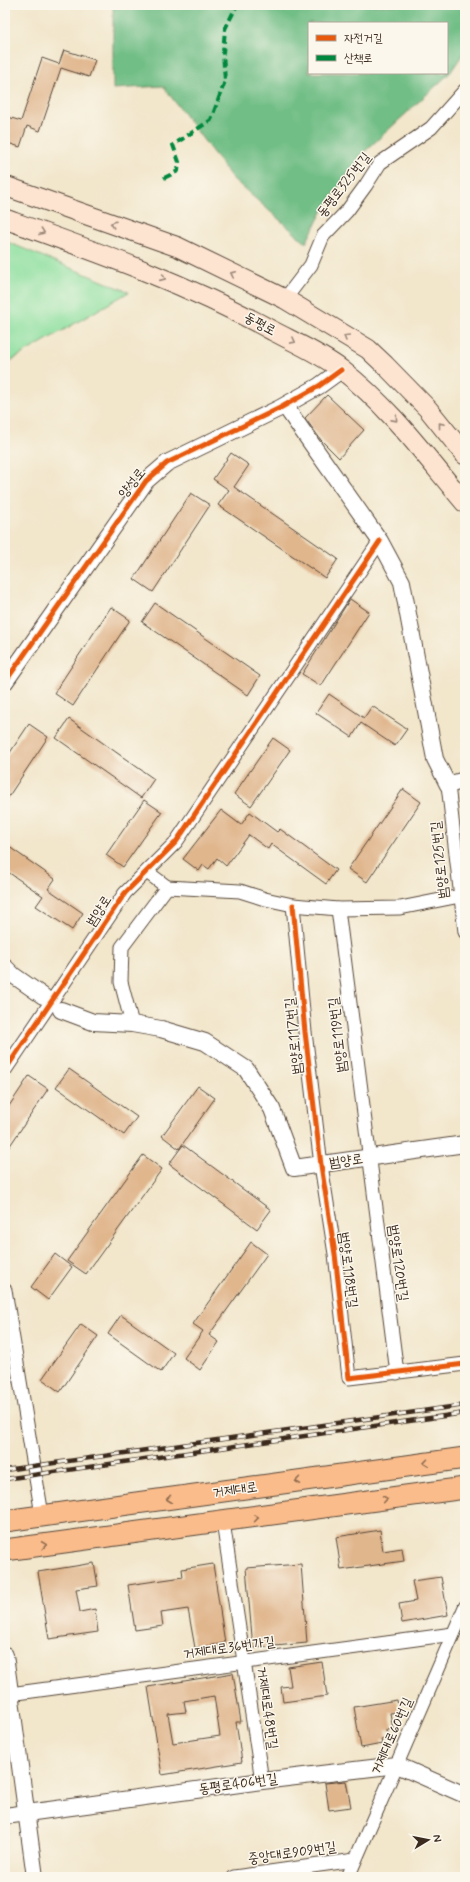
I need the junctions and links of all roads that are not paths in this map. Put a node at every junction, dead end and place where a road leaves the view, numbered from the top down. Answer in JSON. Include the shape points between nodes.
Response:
{"nodes":[{"id":1,"x":465,"y":90,"type":"edge"},
{"id":2,"x":5,"y":186,"type":"edge"},
{"id":3,"x":5,"y":219,"type":"edge"},
{"id":4,"x":285,"y":300,"type":"junction"},
{"id":5,"x":341,"y":370,"type":"junction"},
{"id":6,"x":285,"y":406,"type":"junction"},
{"id":7,"x":465,"y":455,"type":"edge"},
{"id":8,"x":465,"y":503,"type":"edge"},
{"id":9,"x":380,"y":541,"type":"junction"},
{"id":10,"x":5,"y":682,"type":"edge"},
{"id":11,"x":465,"y":780,"type":"edge"},
{"id":12,"x":448,"y":785,"type":"junction"},
{"id":13,"x":462,"y":867,"type":"edge"},
{"id":14,"x":147,"y":872,"type":"junction"},
{"id":15,"x":166,"y":887,"type":"junction"},
{"id":16,"x":460,"y":896,"type":"junction"},
{"id":17,"x":292,"y":905,"type":"junction"},
{"id":18,"x":338,"y":909,"type":"junction"},
{"id":19,"x":465,"y":932,"type":"edge"},
{"id":20,"x":5,"y":967,"type":"edge"},
{"id":21,"x":43,"y":996,"type":"dead end"},
{"id":22,"x":61,"y":1010,"type":"dead end"},
{"id":23,"x":132,"y":1024,"type":"junction"},
{"id":24,"x":5,"y":1070,"type":"edge"},
{"id":25,"x":465,"y":1144,"type":"edge"},
{"id":26,"x":368,"y":1158,"type":"junction"},
{"id":27,"x":321,"y":1165,"type":"junction"},
{"id":28,"x":5,"y":1290,"type":"edge"},
{"id":29,"x":465,"y":1364,"type":"edge"},
{"id":30,"x":397,"y":1373,"type":"junction"},
{"id":31,"x":465,"y":1458,"type":"edge"},
{"id":32,"x":465,"y":1488,"type":"edge"},
{"id":33,"x":42,"y":1515,"type":"junction"},
{"id":34,"x":5,"y":1521,"type":"edge"},
{"id":35,"x":223,"y":1522,"type":"junction"},
{"id":36,"x":5,"y":1550,"type":"edge"},
{"id":37,"x":465,"y":1607,"type":"edge"},
{"id":38,"x":453,"y":1634,"type":"junction"},
{"id":39,"x":5,"y":1655,"type":"edge"},
{"id":40,"x":244,"y":1662,"type":"junction"},
{"id":41,"x":10,"y":1694,"type":"junction"},
{"id":42,"x":397,"y":1765,"type":"junction"},
{"id":43,"x":262,"y":1781,"type":"junction"},
{"id":44,"x":465,"y":1795,"type":"edge"},
{"id":45,"x":26,"y":1813,"type":"junction"},
{"id":46,"x":5,"y":1816,"type":"edge"},
{"id":47,"x":355,"y":1860,"type":"junction"},
{"id":48,"x":267,"y":1875,"type":"edge"},
{"id":49,"x":35,"y":1877,"type":"edge"},
{"id":50,"x":234,"y":1877,"type":"edge"},
{"id":51,"x":348,"y":1877,"type":"edge"}],
"edges":[{"from":1,"to":4,"type":"street","name":"동평로325번길","via":[[430,128],[380,163],[347,211],[323,236],[311,265]]},
{"from":4,"to":2,"type":"main road","one_way":true,"via":[[178,247]]},
{"from":3,"to":5,"type":"main road","name":"동평로","one_way":true,"via":[[152,273],[223,304]]},
{"from":7,"to":4,"type":"main road","one_way":true,"via":[[428,409],[386,364],[368,349]]},
{"from":5,"to":6,"type":"street","name":"양성로"},
{"from":5,"to":8,"type":"main road","name":"동평로","one_way":true,"via":[[381,404]]},
{"from":6,"to":9,"type":"street"},
{"from":6,"to":10,"type":"street","name":"양성로","via":[[167,463],[146,480]]},
{"from":9,"to":12,"type":"street","via":[[402,582],[435,759]]},
{"from":9,"to":14,"type":"street","name":"범양로","via":[[176,842]]},
{"from":11,"to":12,"type":"street"},
{"from":12,"to":13,"type":"street","name":"범양로125번길"},
{"from":13,"to":16,"type":"street","name":"범양로125번길"},
{"from":14,"to":15,"type":"street"},
{"from":14,"to":24,"type":"street","name":"범양로","via":[[125,893]]},
{"from":15,"to":17,"type":"street","via":[[240,891]]},
{"from":15,"to":23,"type":"street","via":[[122,947],[121,982]]},
{"from":16,"to":18,"type":"street","via":[[400,908]]},
{"from":16,"to":19,"type":"street","name":"범양로125번길"},
{"from":17,"to":18,"type":"street"},
{"from":17,"to":27,"type":"street","name":"범양로117번길"},
{"from":18,"to":26,"type":"street","name":"범양로119번길"},
{"from":20,"to":21,"type":"street"},
{"from":22,"to":23,"type":"street","name":"범양로","via":[[93,1022]]},
{"from":23,"to":27,"type":"street","name":"범양로","via":[[204,1042],[246,1069],[272,1109],[294,1168]]},
{"from":25,"to":26,"type":"street","name":"범양로"},
{"from":26,"to":27,"type":"street","name":"범양로"},
{"from":26,"to":30,"type":"street","name":"범양로120번길"},
{"from":27,"to":30,"type":"street","name":"범양로118번길","via":[[335,1254],[349,1378]]},
{"from":28,"to":33,"type":"street"},
{"from":29,"to":30,"type":"street"},
{"from":31,"to":33,"type":"main road","name":"거제대로","one_way":true},
{"from":35,"to":32,"type":"main road","one_way":true},
{"from":33,"to":34,"type":"main road","name":"거제대로"},
{"from":36,"to":35,"type":"main road","one_way":true},
{"from":35,"to":40,"type":"street","name":"거제대로48번길"},
{"from":37,"to":38,"type":"street","name":"거제대로60번길"},
{"from":38,"to":40,"type":"street","name":"거제대로36번가길"},
{"from":38,"to":42,"type":"street","name":"거제대로60번길"},
{"from":39,"to":41,"type":"street"},
{"from":40,"to":41,"type":"street","name":"거제대로36번가길"},
{"from":40,"to":43,"type":"street","name":"거제대로48번길"},
{"from":41,"to":45,"type":"street"},
{"from":42,"to":43,"type":"street","name":"동평로406번길"},
{"from":42,"to":44,"type":"street"},
{"from":42,"to":47,"type":"street","name":"거제대로60번길"},
{"from":43,"to":45,"type":"street","name":"동평로406번길"},
{"from":45,"to":46,"type":"street","name":"동평로406번길"},
{"from":45,"to":49,"type":"street"},
{"from":47,"to":48,"type":"street","name":"중앙대로909번길"},
{"from":47,"to":51,"type":"street","name":"거제대로60번길"},
{"from":48,"to":50,"type":"street","name":"중앙대로909번길"}]}
